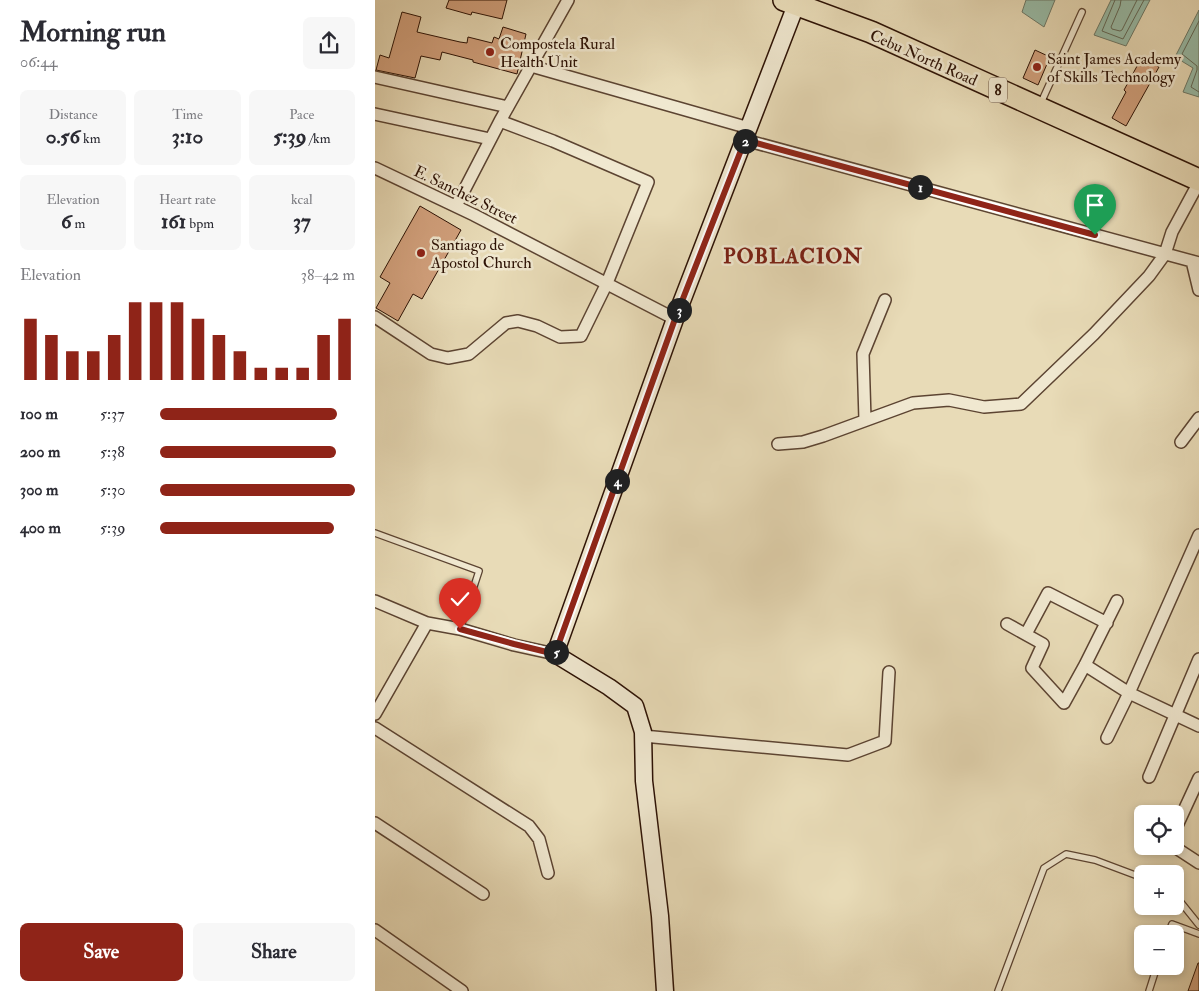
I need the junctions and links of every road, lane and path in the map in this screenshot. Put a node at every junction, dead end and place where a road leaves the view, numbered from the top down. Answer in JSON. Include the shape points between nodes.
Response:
{"nodes":[{"id":1,"x":568,"y":0,"type":"edge"},
{"id":2,"x":793,"y":2,"type":"edge"},
{"id":3,"x":1082,"y":12,"type":"dead end"},
{"id":4,"x":531,"y":66,"type":"junction"},
{"id":5,"x":375,"y":78,"type":"edge"},
{"id":6,"x":508,"y":107,"type":"junction"},
{"id":7,"x":1039,"y":109,"type":"junction"},
{"id":8,"x":375,"y":114,"type":"edge"},
{"id":9,"x":500,"y":121,"type":"junction"},
{"id":10,"x":747,"y":134,"type":"junction"},
{"id":11,"x":490,"y":139,"type":"junction"},
{"id":12,"x":375,"y":168,"type":"edge"},
{"id":13,"x":1199,"y":181,"type":"edge"},
{"id":14,"x":455,"y":206,"type":"junction"},
{"id":15,"x":1165,"y":254,"type":"junction"},
{"id":16,"x":1195,"y":262,"type":"edge"},
{"id":17,"x":607,"y":283,"type":"junction"},
{"id":18,"x":1199,"y":290,"type":"edge"},
{"id":19,"x":885,"y":300,"type":"dead end"},
{"id":20,"x":375,"y":317,"type":"edge"},
{"id":21,"x":675,"y":319,"type":"junction"},
{"id":22,"x":1199,"y":418,"type":"edge"},
{"id":23,"x":865,"y":420,"type":"junction"},
{"id":24,"x":1181,"y":442,"type":"dead end"},
{"id":25,"x":778,"y":444,"type":"dead end"},
{"id":26,"x":375,"y":533,"type":"edge"},
{"id":27,"x":1199,"y":535,"type":"edge"},
{"id":28,"x":375,"y":601,"type":"edge"},
{"id":29,"x":1117,"y":601,"type":"dead end"},
{"id":30,"x":427,"y":623,"type":"junction"},
{"id":31,"x":1107,"y":623,"type":"junction"},
{"id":32,"x":1007,"y":624,"type":"dead end"},
{"id":33,"x":460,"y":629,"type":"junction"},
{"id":34,"x":1026,"y":634,"type":"junction"},
{"id":35,"x":555,"y":654,"type":"junction"},
{"id":36,"x":1199,"y":659,"type":"edge"},
{"id":37,"x":1085,"y":665,"type":"junction"},
{"id":38,"x":889,"y":672,"type":"dead end"},
{"id":39,"x":1129,"y":693,"type":"junction"},
{"id":40,"x":375,"y":714,"type":"edge"},
{"id":41,"x":1175,"y":714,"type":"junction"},
{"id":42,"x":1199,"y":726,"type":"edge"},
{"id":43,"x":375,"y":728,"type":"edge"},
{"id":44,"x":643,"y":736,"type":"junction"},
{"id":45,"x":1107,"y":738,"type":"dead end"},
{"id":46,"x":1149,"y":777,"type":"dead end"},
{"id":47,"x":1199,"y":778,"type":"edge"},
{"id":48,"x":1184,"y":810,"type":"edge"},
{"id":49,"x":375,"y":823,"type":"edge"},
{"id":50,"x":1184,"y":853,"type":"edge"},
{"id":51,"x":1199,"y":863,"type":"edge"},
{"id":52,"x":548,"y":873,"type":"dead end"},
{"id":53,"x":1134,"y":875,"type":"edge"},
{"id":54,"x":483,"y":894,"type":"dead end"},
{"id":55,"x":1184,"y":906,"type":"edge"},
{"id":56,"x":1199,"y":925,"type":"edge"},
{"id":57,"x":1184,"y":928,"type":"edge"},
{"id":58,"x":375,"y":930,"type":"edge"},
{"id":59,"x":1199,"y":934,"type":"edge"},
{"id":60,"x":1154,"y":975,"type":"edge"},
{"id":61,"x":462,"y":991,"type":"edge"},
{"id":62,"x":665,"y":991,"type":"edge"},
{"id":63,"x":998,"y":991,"type":"edge"},
{"id":64,"x":1149,"y":991,"type":"edge"}],
"edges":[{"from":1,"to":4,"type":"street"},
{"from":2,"to":7,"type":"highway","name":"Cebu North Road","number":"8","via":[[871,32]]},
{"from":2,"to":10,"type":"street"},
{"from":3,"to":7,"type":"lane"},
{"from":4,"to":6,"type":"street"},
{"from":4,"to":10,"type":"street"},
{"from":5,"to":6,"type":"street"},
{"from":6,"to":9,"type":"street"},
{"from":7,"to":13,"type":"highway","name":"Cebu North Road","number":"8"},
{"from":8,"to":11,"type":"street"},
{"from":9,"to":11,"type":"street"},
{"from":9,"to":17,"type":"street","via":[[648,182]]},
{"from":10,"to":15,"type":"street"},
{"from":10,"to":21,"type":"street"},
{"from":11,"to":14,"type":"street"},
{"from":12,"to":14,"type":"street","name":"E. Sanchez Street"},
{"from":13,"to":15,"type":"street","via":[[1172,232]]},
{"from":14,"to":17,"type":"street","name":"E. Sanchez Street"},
{"from":15,"to":16,"type":"street"},
{"from":15,"to":23,"type":"street","via":[[1149,276],[1094,334],[1021,404],[984,407],[949,400],[913,403]]},
{"from":16,"to":18,"type":"street"},
{"from":17,"to":20,"type":"street","via":[[581,336],[560,338],[519,320],[506,323],[469,354],[448,358],[431,354]]},
{"from":17,"to":21,"type":"street","name":"E. Sanchez Street"},
{"from":19,"to":23,"type":"street","via":[[863,354]]},
{"from":21,"to":35,"type":"street"},
{"from":22,"to":24,"type":"street"},
{"from":23,"to":25,"type":"street","via":[[803,442]]},
{"from":26,"to":33,"type":"lane","via":[[479,571]]},
{"from":27,"to":39,"type":"street"},
{"from":28,"to":30,"type":"street"},
{"from":29,"to":31,"type":"street"},
{"from":30,"to":33,"type":"street"},
{"from":30,"to":40,"type":"street"},
{"from":31,"to":34,"type":"street","via":[[1048,593]]},
{"from":31,"to":37,"type":"street"},
{"from":32,"to":34,"type":"street"},
{"from":33,"to":35,"type":"street"},
{"from":34,"to":37,"type":"street","via":[[1043,644],[1032,668],[1065,702]]},
{"from":35,"to":44,"type":"street","via":[[635,706]]},
{"from":36,"to":41,"type":"street"},
{"from":37,"to":39,"type":"street"},
{"from":38,"to":44,"type":"street","via":[[885,741],[848,754]]},
{"from":39,"to":41,"type":"street"},
{"from":39,"to":45,"type":"street"},
{"from":41,"to":42,"type":"street"},
{"from":41,"to":46,"type":"street"},
{"from":43,"to":52,"type":"street","via":[[529,826],[539,839]]},
{"from":44,"to":62,"type":"street","via":[[644,781]]},
{"from":47,"to":48,"type":"street"},
{"from":49,"to":54,"type":"street"},
{"from":50,"to":51,"type":"street"},
{"from":53,"to":63,"type":"lane","via":[[1095,860],[1066,854],[1044,868]]},
{"from":55,"to":56,"type":"lane"},
{"from":57,"to":59,"type":"lane"},
{"from":58,"to":61,"type":"street"},
{"from":60,"to":64,"type":"lane"}]}
